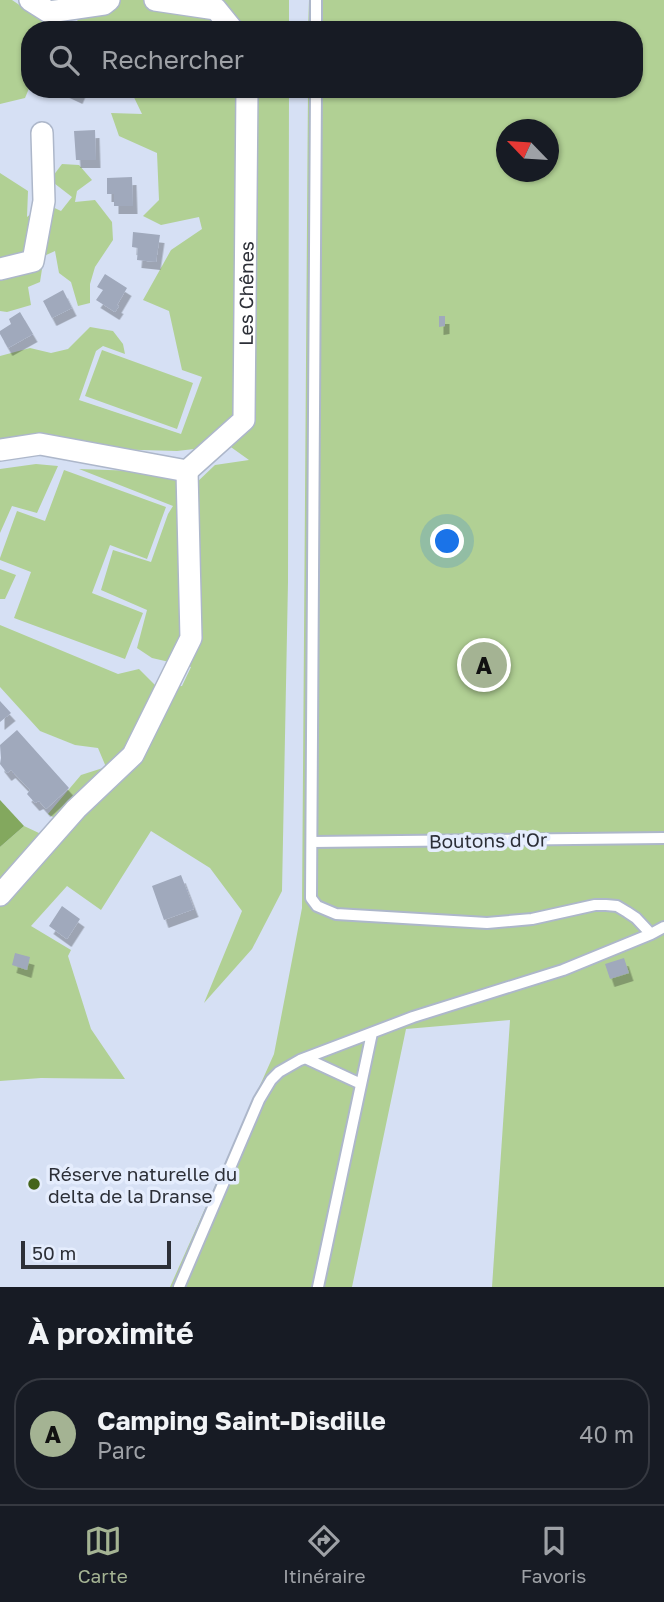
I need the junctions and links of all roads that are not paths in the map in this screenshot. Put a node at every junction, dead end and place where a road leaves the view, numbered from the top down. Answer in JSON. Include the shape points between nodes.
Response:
{"nodes":[{"id":1,"x":30,"y":0,"type":"edge"},
{"id":2,"x":109,"y":0,"type":"edge"},
{"id":3,"x":155,"y":0,"type":"edge"},
{"id":4,"x":316,"y":0,"type":"edge"},
{"id":5,"x":226,"y":21,"type":"edge"},
{"id":6,"x":316,"y":21,"type":"edge"},
{"id":7,"x":247,"y":98,"type":"edge"},
{"id":8,"x":316,"y":98,"type":"edge"},
{"id":9,"x":42,"y":133,"type":"dead end"},
{"id":10,"x":0,"y":269,"type":"edge"},
{"id":11,"x":0,"y":450,"type":"edge"},
{"id":12,"x":187,"y":471,"type":"junction"},
{"id":13,"x":664,"y":838,"type":"edge"},
{"id":14,"x":312,"y":842,"type":"junction"},
{"id":15,"x":0,"y":895,"type":"edge"},
{"id":16,"x":664,"y":927,"type":"edge"},
{"id":17,"x":651,"y":934,"type":"junction"},
{"id":18,"x":372,"y":1033,"type":"junction"},
{"id":19,"x":305,"y":1058,"type":"junction"},
{"id":20,"x":361,"y":1084,"type":"junction"},
{"id":21,"x":179,"y":1287,"type":"edge"},
{"id":22,"x":318,"y":1287,"type":"edge"}],
"edges":[{"from":1,"to":2,"type":"street","via":[[49,12]]},
{"from":3,"to":5,"type":"street","via":[[216,9]]},
{"from":4,"to":6,"type":"lane"},
{"from":7,"to":12,"type":"street","name":"Les Chênes","via":[[244,420]]},
{"from":8,"to":14,"type":"lane"},
{"from":9,"to":10,"type":"street","via":[[44,201],[33,261]]},
{"from":11,"to":12,"type":"street","via":[[40,444]]},
{"from":12,"to":15,"type":"street","via":[[191,638],[133,755],[76,808]]},
{"from":13,"to":14,"type":"lane","name":"Boutons d'Or"},
{"from":14,"to":17,"type":"lane","via":[[311,898],[317,906],[336,914],[487,923],[606,905],[627,912]]},
{"from":16,"to":17,"type":"lane"},
{"from":17,"to":18,"type":"lane","via":[[563,970]]},
{"from":18,"to":19,"type":"lane"},
{"from":18,"to":20,"type":"lane"},
{"from":19,"to":20,"type":"lane"},
{"from":19,"to":21,"type":"lane","via":[[279,1072],[264,1090]]},
{"from":20,"to":22,"type":"lane"}]}
